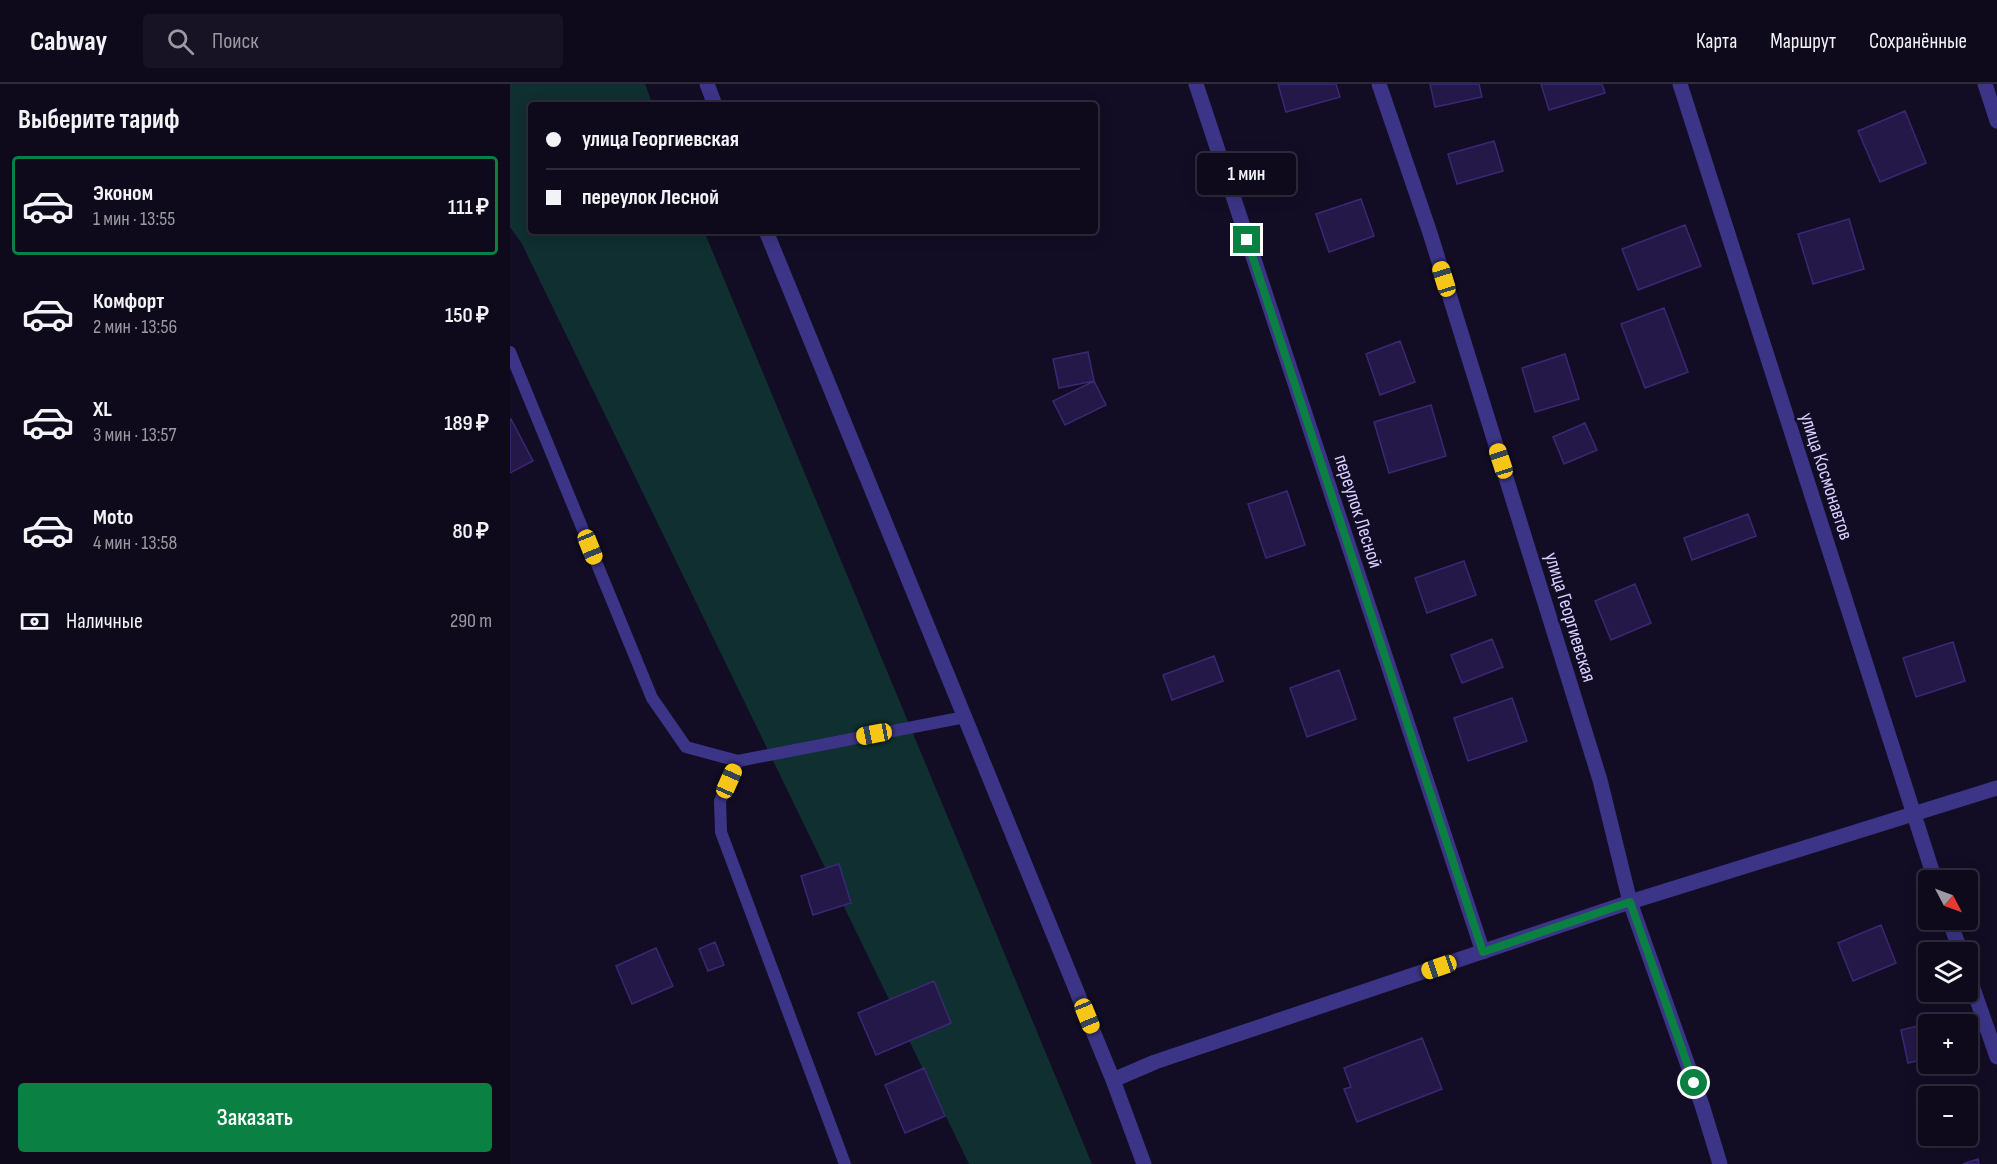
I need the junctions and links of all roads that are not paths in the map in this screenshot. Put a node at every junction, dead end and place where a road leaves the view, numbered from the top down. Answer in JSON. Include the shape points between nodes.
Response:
{"nodes":[{"id":1,"x":706,"y":84,"type":"edge"},
{"id":2,"x":1196,"y":84,"type":"edge"},
{"id":3,"x":1379,"y":84,"type":"edge"},
{"id":4,"x":1680,"y":84,"type":"edge"},
{"id":5,"x":1985,"y":84,"type":"edge"},
{"id":6,"x":714,"y":102,"type":"edge"},
{"id":7,"x":1997,"y":121,"type":"edge"},
{"id":8,"x":767,"y":234,"type":"edge"},
{"id":9,"x":510,"y":352,"type":"edge"},
{"id":10,"x":965,"y":717,"type":"junction"},
{"id":11,"x":738,"y":761,"type":"junction"},
{"id":12,"x":1997,"y":788,"type":"edge"},
{"id":13,"x":1912,"y":815,"type":"junction"},
{"id":14,"x":1931,"y":870,"type":"edge"},
{"id":15,"x":1630,"y":902,"type":"junction"},
{"id":16,"x":1483,"y":952,"type":"junction"},
{"id":17,"x":1978,"y":1002,"type":"edge"},
{"id":18,"x":1997,"y":1057,"type":"edge"},
{"id":19,"x":1113,"y":1080,"type":"junction"},
{"id":20,"x":845,"y":1164,"type":"edge"},
{"id":21,"x":1144,"y":1164,"type":"edge"},
{"id":22,"x":1720,"y":1164,"type":"edge"}],
"edges":[{"from":1,"to":6,"type":"street"},
{"from":2,"to":16,"type":"street","name":"переулок Лесной"},
{"from":3,"to":15,"type":"street","name":"улица Георгиевская","via":[[1430,233],[1600,780]]},
{"from":4,"to":13,"type":"street","name":"улица Космонавтов"},
{"from":5,"to":7,"type":"street"},
{"from":8,"to":10,"type":"street"},
{"from":9,"to":11,"type":"lane","via":[[652,698],[686,747]]},
{"from":10,"to":11,"type":"lane"},
{"from":10,"to":19,"type":"street"},
{"from":11,"to":20,"type":"lane","via":[[720,801],[722,832]]},
{"from":12,"to":13,"type":"street"},
{"from":13,"to":14,"type":"street","name":"улица Космонавтов"},
{"from":13,"to":15,"type":"street"},
{"from":15,"to":16,"type":"street"},
{"from":15,"to":22,"type":"street","name":"улица Георгиевская"},
{"from":16,"to":19,"type":"street","via":[[1167,1058]]},
{"from":17,"to":18,"type":"street"},
{"from":19,"to":21,"type":"street"}]}
